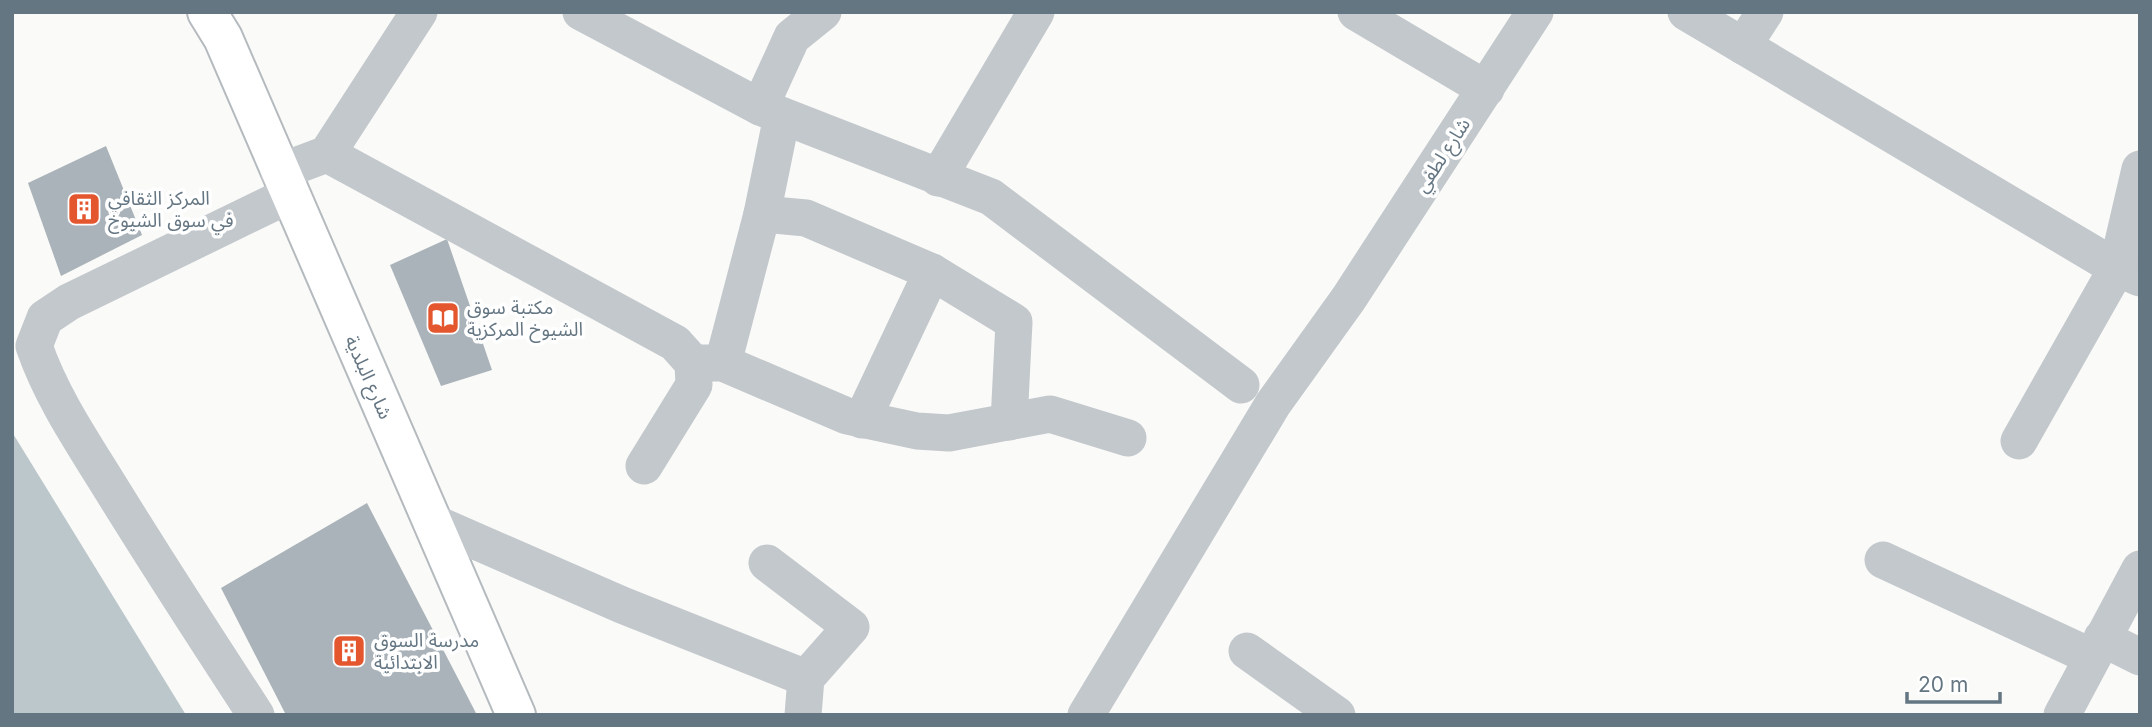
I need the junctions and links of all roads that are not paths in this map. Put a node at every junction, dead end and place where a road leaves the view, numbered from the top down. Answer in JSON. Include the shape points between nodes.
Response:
{"nodes":[{"id":1,"x":419,"y":12,"type":"edge"},
{"id":2,"x":581,"y":12,"type":"edge"},
{"id":3,"x":823,"y":12,"type":"edge"},
{"id":4,"x":1036,"y":12,"type":"edge"},
{"id":5,"x":1356,"y":12,"type":"edge"},
{"id":6,"x":1535,"y":12,"type":"edge"},
{"id":7,"x":1686,"y":12,"type":"edge"},
{"id":8,"x":1765,"y":12,"type":"edge"},
{"id":9,"x":216,"y":21,"type":"edge"},
{"id":10,"x":1742,"y":46,"type":"junction"},
{"id":11,"x":1486,"y":89,"type":"junction"},
{"id":12,"x":771,"y":111,"type":"junction"},
{"id":13,"x":327,"y":154,"type":"junction"},
{"id":14,"x":2140,"y":169,"type":"edge"},
{"id":15,"x":938,"y":177,"type":"junction"},
{"id":16,"x":284,"y":183,"type":"junction"},
{"id":17,"x":762,"y":214,"type":"junction"},
{"id":18,"x":932,"y":272,"type":"junction"},
{"id":19,"x":2128,"y":273,"type":"edge"},
{"id":20,"x":708,"y":363,"type":"junction"},
{"id":21,"x":1241,"y":385,"type":"dead end"},
{"id":22,"x":862,"y":420,"type":"junction"},
{"id":23,"x":1009,"y":422,"type":"junction"},
{"id":24,"x":1128,"y":438,"type":"dead end"},
{"id":25,"x":2019,"y":441,"type":"dead end"},
{"id":26,"x":643,"y":466,"type":"dead end"},
{"id":27,"x":432,"y":522,"type":"junction"},
{"id":28,"x":1882,"y":560,"type":"dead end"},
{"id":29,"x":767,"y":563,"type":"dead end"},
{"id":30,"x":2140,"y":569,"type":"edge"},
{"id":31,"x":2097,"y":648,"type":"junction"},
{"id":32,"x":1247,"y":652,"type":"dead end"},
{"id":33,"x":2140,"y":657,"type":"edge"},
{"id":34,"x":806,"y":678,"type":"junction"},
{"id":35,"x":256,"y":715,"type":"edge"},
{"id":36,"x":516,"y":715,"type":"edge"},
{"id":37,"x":803,"y":715,"type":"edge"},
{"id":38,"x":1086,"y":715,"type":"edge"},
{"id":39,"x":1337,"y":715,"type":"edge"},
{"id":40,"x":2062,"y":715,"type":"edge"}],
"edges":[{"from":1,"to":13,"type":"street"},
{"from":2,"to":12,"type":"street"},
{"from":3,"to":12,"type":"street","via":[[792,37]]},
{"from":4,"to":15,"type":"street"},
{"from":5,"to":11,"type":"street"},
{"from":6,"to":11,"type":"street","name":"شارع لطفي"},
{"from":7,"to":10,"type":"street"},
{"from":8,"to":10,"type":"street"},
{"from":9,"to":16,"type":"main road","name":"شارع البلدية"},
{"from":10,"to":19,"type":"street"},
{"from":11,"to":38,"type":"street","name":"شارع لطفي","via":[[1349,298],[1273,404]]},
{"from":12,"to":15,"type":"street"},
{"from":12,"to":17,"type":"street"},
{"from":13,"to":16,"type":"street"},
{"from":13,"to":20,"type":"street"},
{"from":14,"to":19,"type":"street"},
{"from":15,"to":21,"type":"street","via":[[991,197]]},
{"from":16,"to":27,"type":"main road","name":"شارع البلدية"},
{"from":16,"to":35,"type":"street","via":[[69,302],[45,318],[34,346],[47,383],[68,418]]},
{"from":17,"to":18,"type":"street","via":[[806,218]]},
{"from":17,"to":20,"type":"street"},
{"from":18,"to":22,"type":"street"},
{"from":18,"to":23,"type":"street","via":[[1014,322]]},
{"from":19,"to":25,"type":"street"},
{"from":20,"to":22,"type":"street"},
{"from":20,"to":26,"type":"street"},
{"from":22,"to":23,"type":"street","via":[[949,433]]},
{"from":23,"to":24,"type":"street","via":[[1050,414]]},
{"from":27,"to":34,"type":"street"},
{"from":27,"to":36,"type":"main road","name":"شارع البلدية"},
{"from":28,"to":31,"type":"street"},
{"from":29,"to":34,"type":"street","via":[[851,628]]},
{"from":30,"to":31,"type":"street"},
{"from":31,"to":33,"type":"street"},
{"from":31,"to":40,"type":"street"},
{"from":32,"to":39,"type":"street"},
{"from":34,"to":37,"type":"street"}]}
